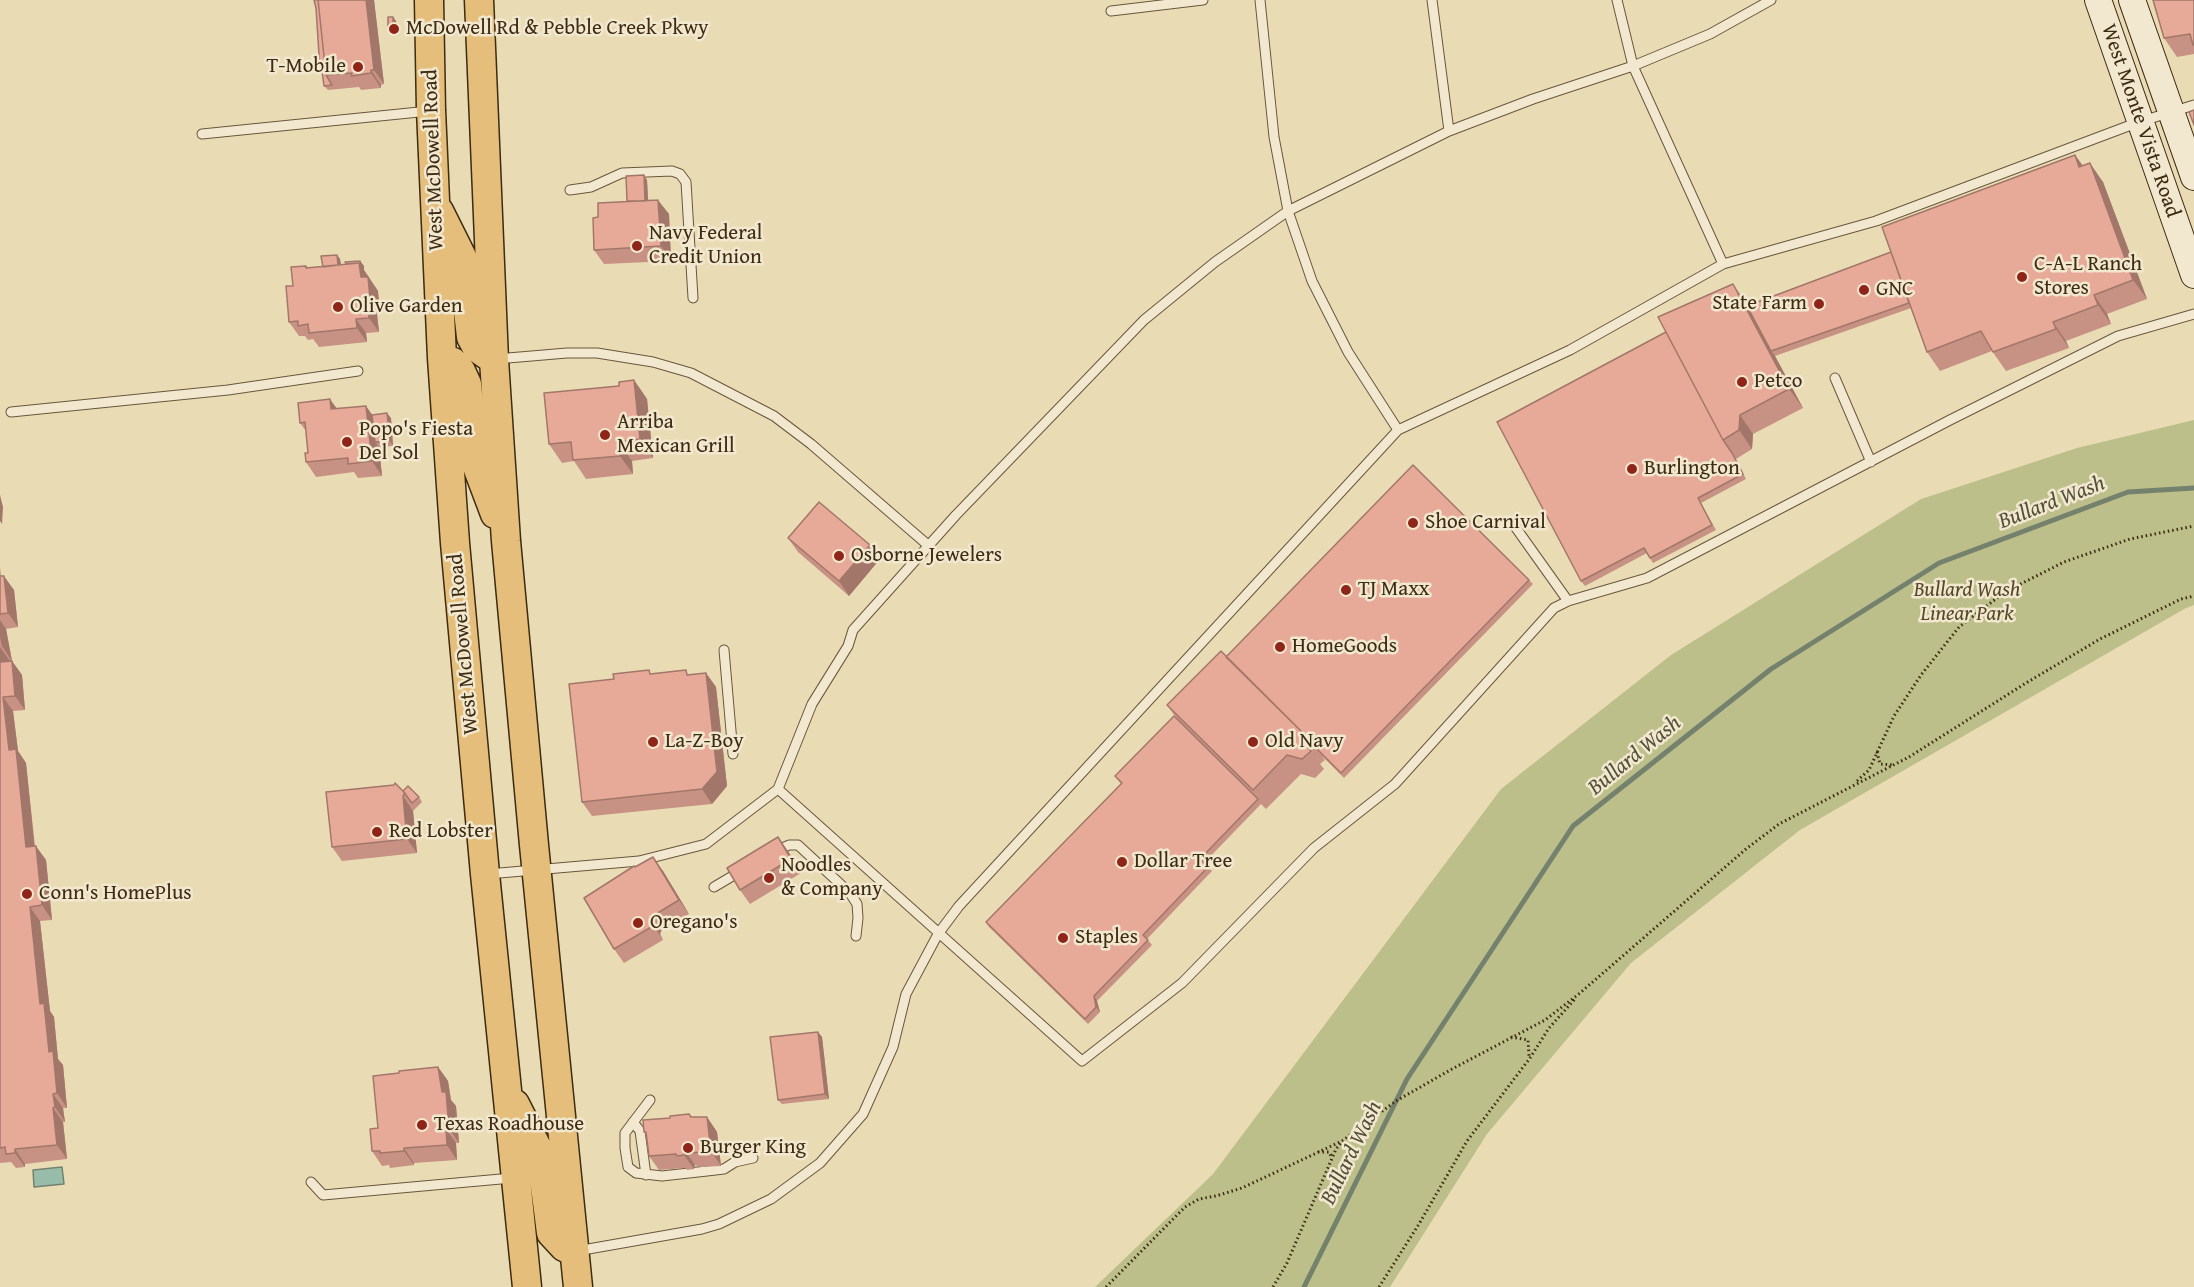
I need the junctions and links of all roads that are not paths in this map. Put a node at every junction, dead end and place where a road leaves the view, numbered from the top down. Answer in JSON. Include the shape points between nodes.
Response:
{"nodes":[{"id":1,"x":429,"y":0,"type":"edge"},
{"id":2,"x":478,"y":0,"type":"edge"},
{"id":3,"x":1203,"y":0,"type":"edge"},
{"id":4,"x":1260,"y":0,"type":"edge"},
{"id":5,"x":1432,"y":0,"type":"edge"},
{"id":6,"x":1617,"y":0,"type":"edge"},
{"id":7,"x":1771,"y":0,"type":"edge"},
{"id":8,"x":2098,"y":0,"type":"edge"},
{"id":9,"x":2132,"y":0,"type":"edge"},
{"id":10,"x":1111,"y":11,"type":"dead end"},
{"id":11,"x":1633,"y":66,"type":"junction"},
{"id":12,"x":2182,"y":108,"type":"edge"},
{"id":13,"x":431,"y":110,"type":"junction"},
{"id":14,"x":2139,"y":122,"type":"junction"},
{"id":15,"x":1449,"y":131,"type":"junction"},
{"id":16,"x":202,"y":134,"type":"dead end"},
{"id":17,"x":2194,"y":177,"type":"edge"},
{"id":18,"x":570,"y":190,"type":"dead end"},
{"id":19,"x":435,"y":204,"type":"junction"},
{"id":20,"x":1288,"y":211,"type":"junction"},
{"id":21,"x":1723,"y":264,"type":"junction"},
{"id":22,"x":2194,"y":275,"type":"edge"},
{"id":23,"x":693,"y":298,"type":"dead end"},
{"id":24,"x":2194,"y":314,"type":"edge"},
{"id":25,"x":442,"y":358,"type":"junction"},
{"id":26,"x":494,"y":360,"type":"junction"},
{"id":27,"x":358,"y":371,"type":"dead end"},
{"id":28,"x":1835,"y":378,"type":"dead end"},
{"id":29,"x":11,"y":412,"type":"dead end"},
{"id":30,"x":1398,"y":430,"type":"junction"},
{"id":31,"x":1871,"y":462,"type":"junction"},
{"id":32,"x":1516,"y":528,"type":"dead end"},
{"id":33,"x":506,"y":541,"type":"junction"},
{"id":34,"x":929,"y":546,"type":"junction"},
{"id":35,"x":1568,"y":601,"type":"junction"},
{"id":36,"x":724,"y":650,"type":"dead end"},
{"id":37,"x":734,"y":754,"type":"dead end"},
{"id":38,"x":777,"y":789,"type":"junction"},
{"id":39,"x":765,"y":857,"type":"edge"},
{"id":40,"x":755,"y":863,"type":"edge"},
{"id":41,"x":537,"y":870,"type":"junction"},
{"id":42,"x":485,"y":874,"type":"junction"},
{"id":43,"x":714,"y":887,"type":"dead end"},
{"id":44,"x":938,"y":934,"type":"junction"},
{"id":45,"x":856,"y":936,"type":"dead end"},
{"id":46,"x":507,"y":1089,"type":"junction"},
{"id":47,"x":650,"y":1100,"type":"dead end"},
{"id":48,"x":633,"y":1122,"type":"junction"},
{"id":49,"x":753,"y":1158,"type":"dead end"},
{"id":50,"x":645,"y":1175,"type":"junction"},
{"id":51,"x":517,"y":1178,"type":"junction"},
{"id":52,"x":311,"y":1182,"type":"dead end"},
{"id":53,"x":574,"y":1252,"type":"junction"},
{"id":54,"x":527,"y":1287,"type":"edge"},
{"id":55,"x":578,"y":1287,"type":"edge"}],
"edges":[{"from":1,"to":13,"type":"main road","name":"West McDowell Road"},
{"from":2,"to":26,"type":"main road"},
{"from":3,"to":10,"type":"lane"},
{"from":4,"to":20,"type":"lane","via":[[1274,137]]},
{"from":5,"to":15,"type":"lane"},
{"from":6,"to":11,"type":"lane"},
{"from":7,"to":11,"type":"lane","via":[[1710,34]]},
{"from":8,"to":14,"type":"street","name":"West Monte Vista Road"},
{"from":9,"to":12,"type":"street","name":"West Monte Vista Road"},
{"from":11,"to":15,"type":"lane"},
{"from":11,"to":21,"type":"lane"},
{"from":12,"to":14,"type":"lane"},
{"from":12,"to":17,"type":"street","name":"West Monte Vista Road"},
{"from":13,"to":16,"type":"lane"},
{"from":13,"to":19,"type":"main road","name":"West McDowell Road"},
{"from":14,"to":21,"type":"lane","via":[[1876,221]]},
{"from":14,"to":22,"type":"street","name":"West Monte Vista Road"},
{"from":15,"to":20,"type":"lane"},
{"from":18,"to":23,"type":"lane","via":[[591,187],[622,173],[680,174],[686,182]]},
{"from":19,"to":25,"type":"main road","name":"West McDowell Road"},
{"from":19,"to":26,"type":"main road","via":[[462,257],[471,337],[477,348]]},
{"from":20,"to":30,"type":"lane","via":[[1312,281],[1348,352]]},
{"from":20,"to":34,"type":"lane","via":[[1215,262],[1144,320]]},
{"from":21,"to":30,"type":"lane","via":[[1570,350]]},
{"from":24,"to":31,"type":"lane","via":[[2118,336]]},
{"from":25,"to":33,"type":"main road","via":[[453,362],[467,384],[475,461]]},
{"from":25,"to":42,"type":"main road","name":"West McDowell Road"},
{"from":26,"to":33,"type":"main road"},
{"from":26,"to":34,"type":"lane","via":[[597,353],[691,373],[774,416]]},
{"from":27,"to":29,"type":"lane","via":[[228,390]]},
{"from":28,"to":31,"type":"lane"},
{"from":30,"to":44,"type":"lane","via":[[958,906]]},
{"from":31,"to":35,"type":"lane","via":[[1647,578]]},
{"from":32,"to":35,"type":"lane"},
{"from":33,"to":41,"type":"main road"},
{"from":34,"to":38,"type":"lane","via":[[853,630],[848,646],[812,704]]},
{"from":35,"to":44,"type":"lane","via":[[1554,608],[1395,784],[1314,849],[1182,983],[1082,1061]]},
{"from":36,"to":37,"type":"lane"},
{"from":38,"to":41,"type":"lane","via":[[706,844],[639,861]]},
{"from":38,"to":44,"type":"lane"},
{"from":39,"to":45,"type":"lane","via":[[789,845],[798,845],[850,893],[858,918]]},
{"from":40,"to":43,"type":"lane"},
{"from":41,"to":42,"type":"lane"},
{"from":41,"to":53,"type":"main road"},
{"from":42,"to":46,"type":"main road","name":"West McDowell Road"},
{"from":44,"to":53,"type":"lane","via":[[906,994],[893,1047],[863,1114],[820,1163],[771,1199],[719,1224]]},
{"from":46,"to":51,"type":"main road","name":"West McDowell Road"},
{"from":46,"to":53,"type":"main road","via":[[541,1155],[551,1233]]},
{"from":47,"to":48,"type":"lane"},
{"from":48,"to":50,"type":"lane","via":[[640,1131]]},
{"from":48,"to":50,"type":"lane","via":[[625,1133],[628,1167]]},
{"from":49,"to":50,"type":"lane","via":[[724,1169]]},
{"from":51,"to":52,"type":"lane","via":[[324,1195]]},
{"from":51,"to":54,"type":"main road","name":"West McDowell Road"},
{"from":53,"to":55,"type":"main road"}]}
